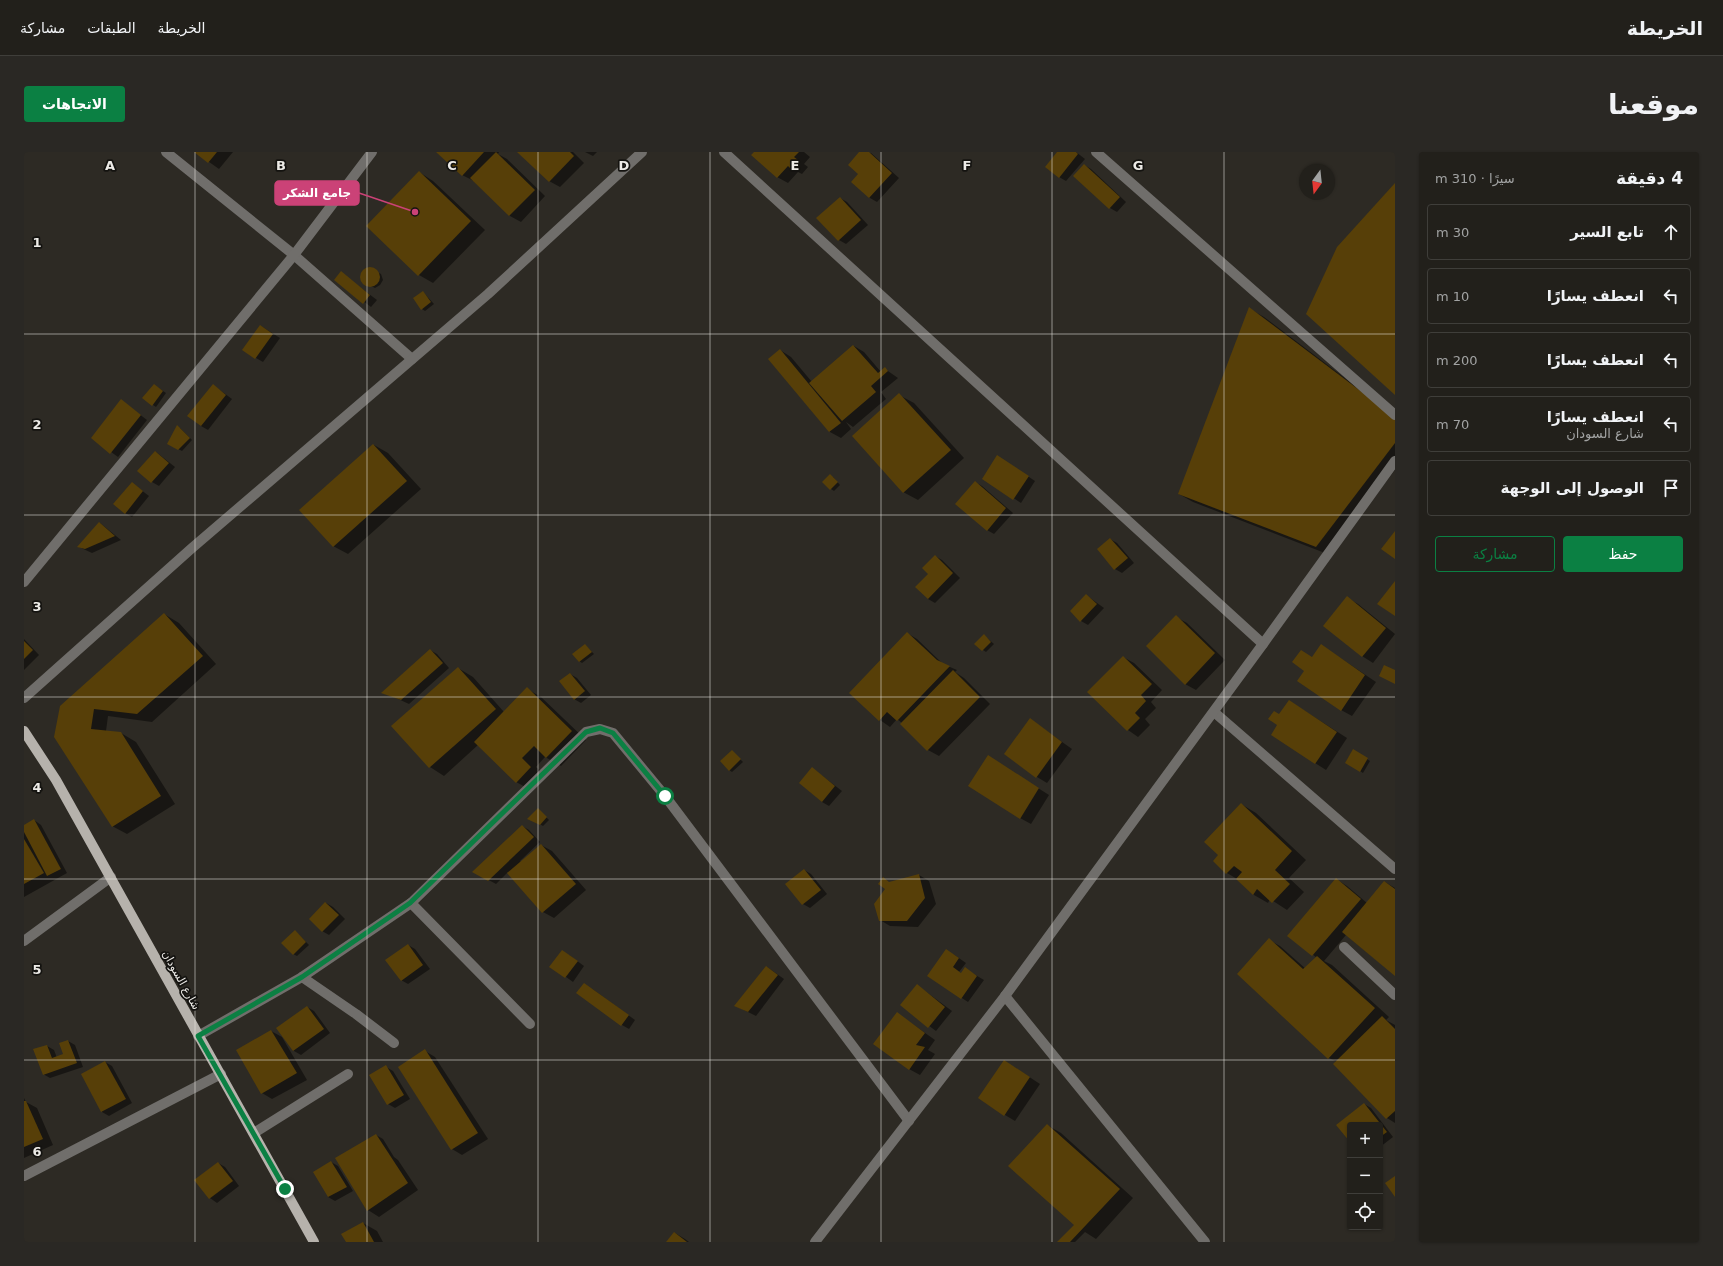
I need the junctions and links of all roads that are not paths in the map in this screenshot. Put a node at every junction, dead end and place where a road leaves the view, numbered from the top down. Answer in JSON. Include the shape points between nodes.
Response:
{"nodes":[{"id":1,"x":166,"y":152,"type":"edge"},
{"id":2,"x":372,"y":152,"type":"edge"},
{"id":3,"x":642,"y":152,"type":"edge"},
{"id":4,"x":724,"y":152,"type":"edge"},
{"id":5,"x":1096,"y":152,"type":"edge"},
{"id":6,"x":294,"y":255,"type":"junction"},
{"id":7,"x":412,"y":359,"type":"junction"},
{"id":8,"x":1395,"y":415,"type":"edge"},
{"id":9,"x":1395,"y":460,"type":"edge"},
{"id":10,"x":24,"y":582,"type":"edge"},
{"id":11,"x":1264,"y":644,"type":"junction"},
{"id":12,"x":24,"y":698,"type":"edge"},
{"id":13,"x":1214,"y":712,"type":"junction"},
{"id":14,"x":24,"y":731,"type":"edge"},
{"id":15,"x":1395,"y":869,"type":"edge"},
{"id":16,"x":111,"y":877,"type":"junction"},
{"id":17,"x":410,"y":903,"type":"junction"},
{"id":18,"x":24,"y":942,"type":"edge"},
{"id":19,"x":1344,"y":947,"type":"dead end"},
{"id":20,"x":302,"y":977,"type":"junction"},
{"id":21,"x":1395,"y":995,"type":"edge"},
{"id":22,"x":1006,"y":996,"type":"junction"},
{"id":23,"x":530,"y":1024,"type":"dead end"},
{"id":24,"x":198,"y":1036,"type":"junction"},
{"id":25,"x":394,"y":1043,"type":"dead end"},
{"id":26,"x":221,"y":1074,"type":"junction"},
{"id":27,"x":348,"y":1074,"type":"dead end"},
{"id":28,"x":909,"y":1120,"type":"junction"},
{"id":29,"x":254,"y":1133,"type":"junction"},
{"id":30,"x":24,"y":1176,"type":"edge"},
{"id":31,"x":314,"y":1242,"type":"edge"},
{"id":32,"x":815,"y":1242,"type":"edge"},
{"id":33,"x":1205,"y":1242,"type":"edge"}],
"edges":[{"from":1,"to":6,"type":"street"},
{"from":2,"to":6,"type":"street"},
{"from":3,"to":7,"type":"street","via":[[488,294]]},
{"from":4,"to":11,"type":"street"},
{"from":5,"to":8,"type":"street"},
{"from":6,"to":7,"type":"street"},
{"from":6,"to":10,"type":"street"},
{"from":7,"to":12,"type":"street","via":[[192,548]]},
{"from":9,"to":11,"type":"street"},
{"from":11,"to":13,"type":"street"},
{"from":13,"to":15,"type":"street"},
{"from":13,"to":22,"type":"street"},
{"from":14,"to":16,"type":"main road","name":"شارع السودان","via":[[56,780]]},
{"from":16,"to":18,"type":"street"},
{"from":16,"to":24,"type":"main road","name":"شارع السودان"},
{"from":17,"to":20,"type":"street"},
{"from":17,"to":23,"type":"street"},
{"from":17,"to":28,"type":"street","via":[[586,732],[600,728],[607,730],[613,733],[665,796]]},
{"from":19,"to":21,"type":"street"},
{"from":20,"to":24,"type":"street"},
{"from":20,"to":25,"type":"street"},
{"from":22,"to":28,"type":"street"},
{"from":22,"to":33,"type":"street"},
{"from":24,"to":26,"type":"main road","name":"شارع السودان"},
{"from":26,"to":29,"type":"main road","name":"شارع السودان"},
{"from":26,"to":30,"type":"street"},
{"from":27,"to":29,"type":"street"},
{"from":28,"to":32,"type":"street"},
{"from":29,"to":31,"type":"main road","name":"شارع السودان"}]}
